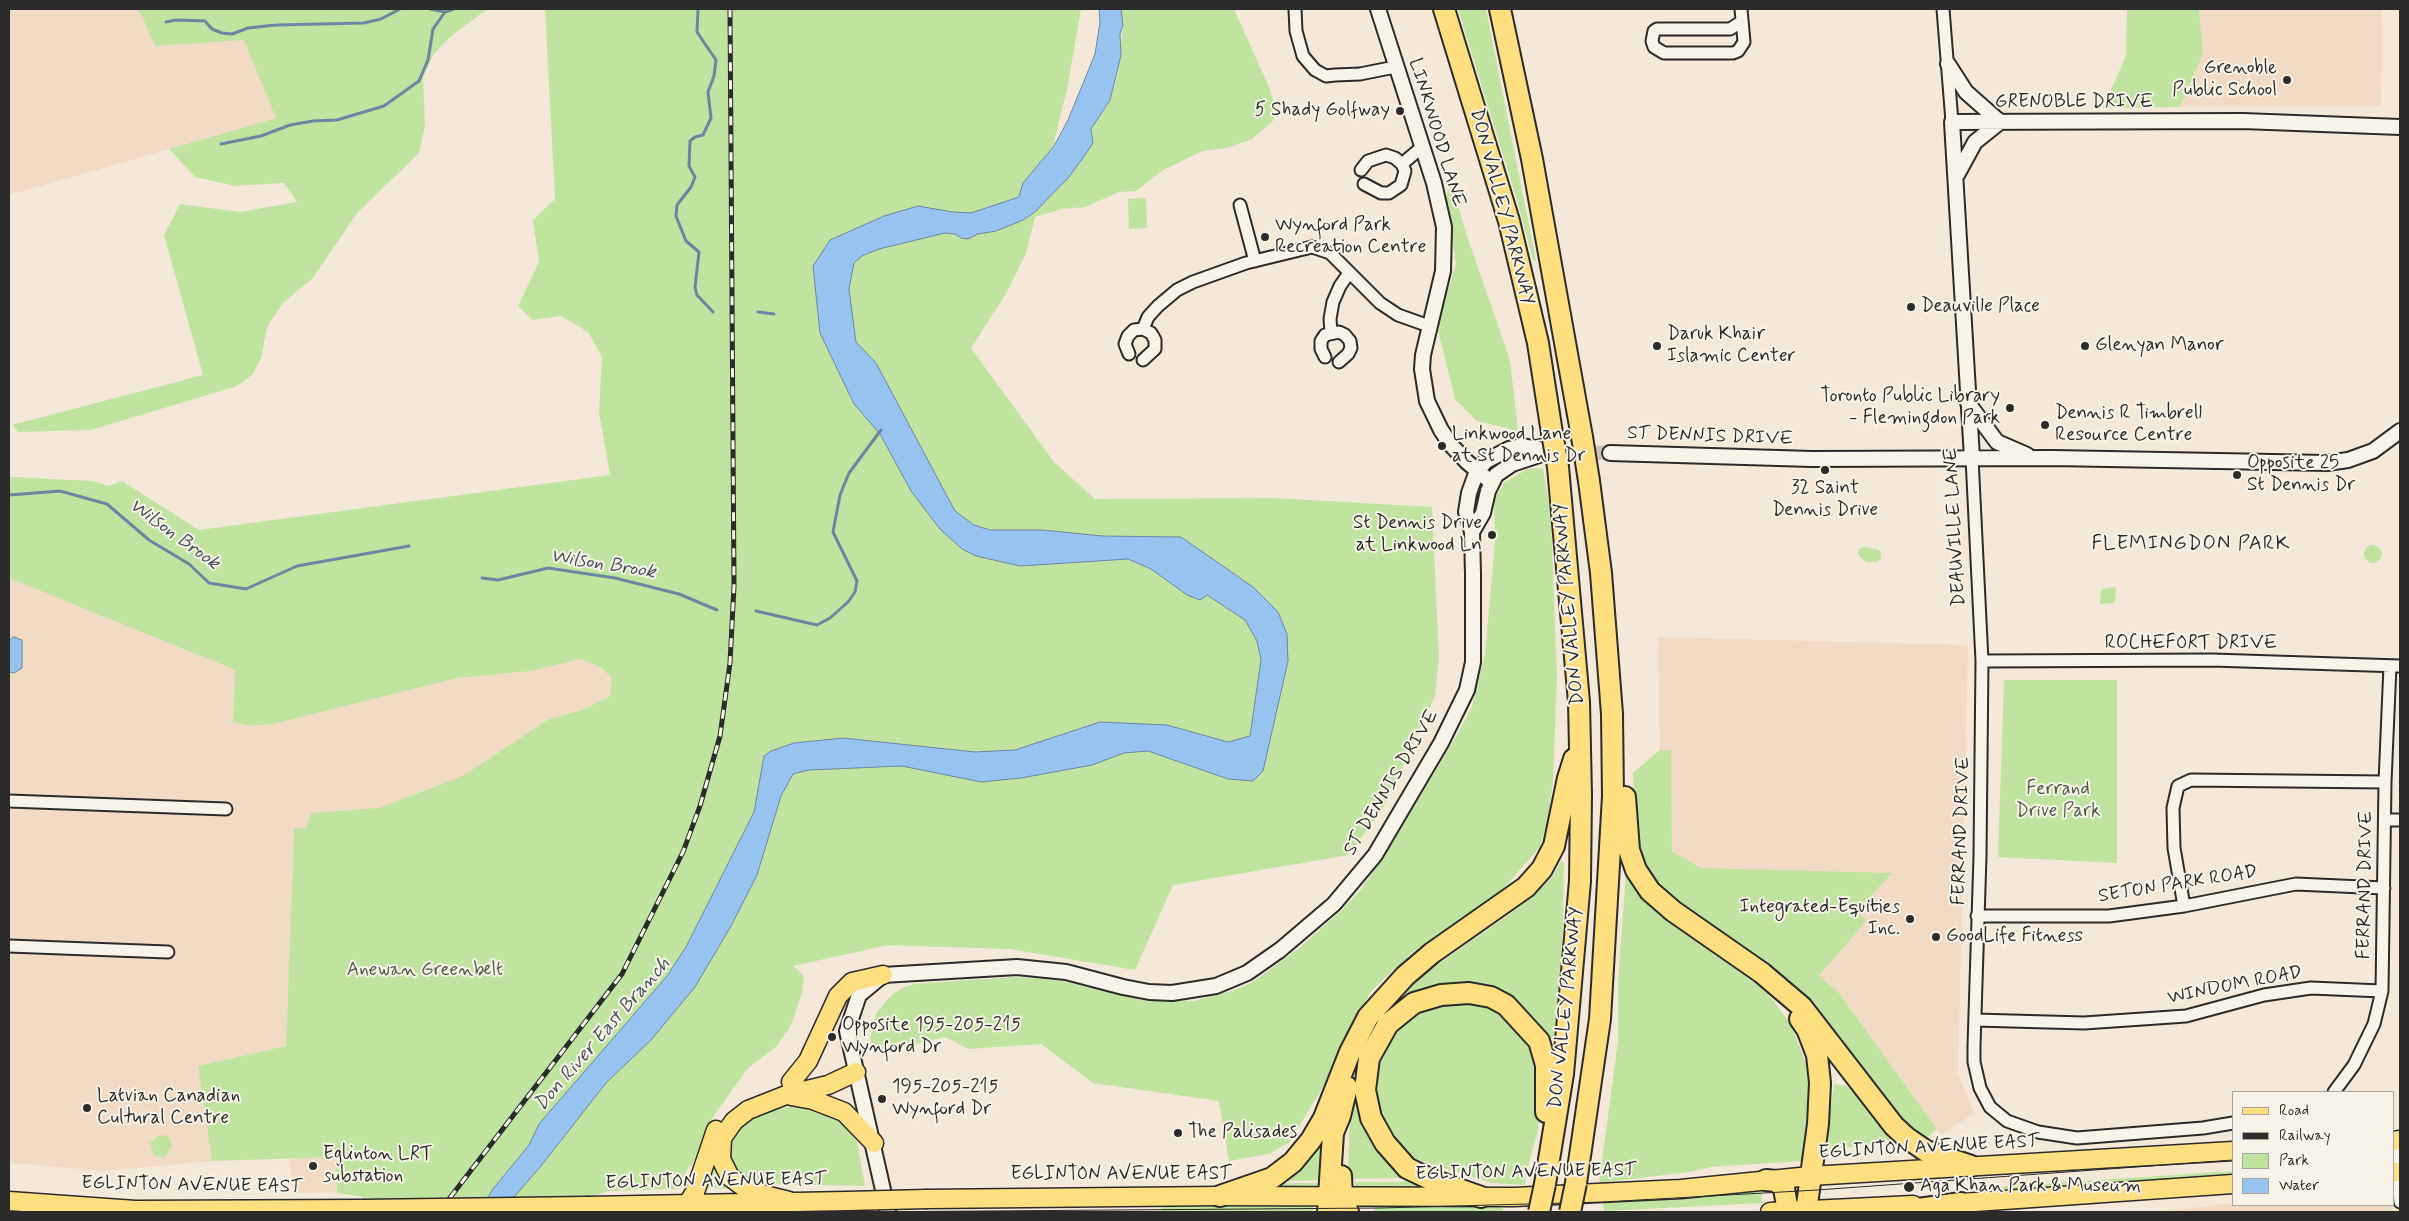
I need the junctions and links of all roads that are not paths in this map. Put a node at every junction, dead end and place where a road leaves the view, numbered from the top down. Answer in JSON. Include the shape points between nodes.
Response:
{"nodes":[{"id":1,"x":1295,"y":9,"type":"edge"},
{"id":2,"x":1378,"y":9,"type":"edge"},
{"id":3,"x":1444,"y":9,"type":"edge"},
{"id":4,"x":1500,"y":9,"type":"edge"},
{"id":5,"x":1741,"y":9,"type":"edge"},
{"id":6,"x":1943,"y":9,"type":"edge"},
{"id":7,"x":1741,"y":22,"type":"junction"},
{"id":8,"x":1948,"y":64,"type":"junction"},
{"id":9,"x":1395,"y":67,"type":"junction"},
{"id":10,"x":1952,"y":122,"type":"junction"},
{"id":11,"x":2000,"y":122,"type":"junction"},
{"id":12,"x":2400,"y":127,"type":"edge"},
{"id":13,"x":1422,"y":147,"type":"junction"},
{"id":14,"x":1402,"y":164,"type":"junction"},
{"id":15,"x":1361,"y":170,"type":"dead end"},
{"id":16,"x":1956,"y":176,"type":"junction"},
{"id":17,"x":1364,"y":184,"type":"dead end"},
{"id":18,"x":1240,"y":205,"type":"dead end"},
{"id":19,"x":1255,"y":261,"type":"junction"},
{"id":20,"x":1349,"y":274,"type":"junction"},
{"id":21,"x":1429,"y":326,"type":"junction"},
{"id":22,"x":1143,"y":329,"type":"junction"},
{"id":23,"x":1331,"y":332,"type":"junction"},
{"id":24,"x":1129,"y":354,"type":"dead end"},
{"id":25,"x":1325,"y":357,"type":"dead end"},
{"id":26,"x":1144,"y":360,"type":"dead end"},
{"id":27,"x":1339,"y":362,"type":"dead end"},
{"id":28,"x":1967,"y":402,"type":"junction"},
{"id":29,"x":2400,"y":431,"type":"edge"},
{"id":30,"x":1610,"y":452,"type":"tunnel mouth"},
{"id":31,"x":1972,"y":458,"type":"junction"},
{"id":32,"x":2053,"y":458,"type":"junction"},
{"id":33,"x":1477,"y":471,"type":"junction"},
{"id":34,"x":1492,"y":482,"type":"junction"},
{"id":35,"x":1472,"y":532,"type":"junction"},
{"id":36,"x":1982,"y":661,"type":"junction"},
{"id":37,"x":2395,"y":666,"type":"edge"},
{"id":38,"x":1580,"y":743,"type":"junction"},
{"id":39,"x":1612,"y":756,"type":"junction"},
{"id":40,"x":2385,"y":782,"type":"junction"},
{"id":41,"x":9,"y":801,"type":"edge"},
{"id":42,"x":226,"y":809,"type":"dead end"},
{"id":43,"x":2386,"y":820,"type":"junction"},
{"id":44,"x":2400,"y":820,"type":"edge"},
{"id":45,"x":2384,"y":888,"type":"junction"},
{"id":46,"x":2184,"y":906,"type":"junction"},
{"id":47,"x":1977,"y":916,"type":"junction"},
{"id":48,"x":9,"y":946,"type":"edge"},
{"id":49,"x":168,"y":952,"type":"dead end"},
{"id":50,"x":883,"y":975,"type":"junction"},
{"id":51,"x":1779,"y":986,"type":"junction"},
{"id":52,"x":2382,"y":991,"type":"junction"},
{"id":53,"x":1382,"y":1002,"type":"junction"},
{"id":54,"x":1975,"y":1020,"type":"junction"},
{"id":55,"x":856,"y":1072,"type":"junction"},
{"id":56,"x":788,"y":1089,"type":"junction"},
{"id":57,"x":2336,"y":1091,"type":"edge"},
{"id":58,"x":2232,"y":1123,"type":"edge"},
{"id":59,"x":2395,"y":1140,"type":"edge"},
{"id":60,"x":874,"y":1143,"type":"junction"},
{"id":61,"x":2232,"y":1151,"type":"edge"},
{"id":62,"x":1971,"y":1166,"type":"junction"},
{"id":63,"x":2397,"y":1172,"type":"edge"},
{"id":64,"x":1810,"y":1176,"type":"junction"},
{"id":65,"x":1766,"y":1180,"type":"junction"},
{"id":66,"x":1545,"y":1184,"type":"junction"},
{"id":67,"x":2232,"y":1184,"type":"edge"},
{"id":68,"x":1220,"y":1196,"type":"junction"},
{"id":69,"x":1481,"y":1197,"type":"junction"},
{"id":70,"x":9,"y":1201,"type":"edge"},
{"id":71,"x":789,"y":1201,"type":"junction"},
{"id":72,"x":2400,"y":1202,"type":"edge"},
{"id":73,"x":688,"y":1203,"type":"junction"},
{"id":74,"x":1961,"y":1203,"type":"junction"},
{"id":75,"x":1337,"y":1205,"type":"edge"},
{"id":76,"x":888,"y":1212,"type":"edge"},
{"id":77,"x":1539,"y":1212,"type":"edge"},
{"id":78,"x":1570,"y":1212,"type":"edge"},
{"id":79,"x":1791,"y":1212,"type":"edge"},
{"id":80,"x":1897,"y":1212,"type":"edge"}],
"edges":[{"from":1,"to":9,"type":"street","via":[[1296,31],[1303,56],[1315,70],[1326,76],[1335,76]]},
{"from":2,"to":9,"type":"street","name":"LINKWOOD LANE"},
{"from":3,"to":38,"type":"highway","name":"DON VALLEY PARKWAY","bridge":true,"via":[[1509,221],[1538,343],[1558,467],[1572,604]]},
{"from":4,"to":39,"type":"highway","name":"DON VALLEY PARKWAY","bridge":true,"via":[[1532,159],[1589,481],[1601,573],[1612,714]]},
{"from":5,"to":7,"type":"street"},
{"from":6,"to":8,"type":"street"},
{"from":7,"to":7,"type":"street","via":[[1744,42],[1733,53],[1664,53],[1654,47],[1652,41],[1657,29],[1730,29]]},
{"from":8,"to":10,"type":"street"},
{"from":8,"to":11,"type":"street","via":[[1966,92]]},
{"from":9,"to":13,"type":"street","name":"LINKWOOD LANE"},
{"from":10,"to":11,"type":"street","name":"GRENOBLE DRIVE"},
{"from":10,"to":16,"type":"street","name":"DEAUVILLE LANE"},
{"from":11,"to":12,"type":"street","name":"GRENOBLE DRIVE","via":[[2243,121]]},
{"from":11,"to":16,"type":"street","via":[[1975,142]]},
{"from":13,"to":14,"type":"street"},
{"from":13,"to":21,"type":"street","name":"LINKWOOD LANE","via":[[1437,195],[1445,239],[1442,276]]},
{"from":14,"to":15,"type":"street","via":[[1386,155],[1368,162]]},
{"from":14,"to":17,"type":"street","via":[[1404,179],[1396,190],[1381,193]]},
{"from":16,"to":28,"type":"street","name":"DEAUVILLE LANE"},
{"from":18,"to":19,"type":"street"},
{"from":19,"to":20,"type":"street","via":[[1312,247],[1330,253]]},
{"from":19,"to":22,"type":"street","via":[[1208,275],[1177,290],[1155,309]]},
{"from":20,"to":21,"type":"street","via":[[1398,316]]},
{"from":20,"to":23,"type":"street","via":[[1333,305]]},
{"from":21,"to":33,"type":"street","name":"LINKWOOD LANE","via":[[1422,369],[1427,400],[1440,430]]},
{"from":22,"to":24,"type":"street","via":[[1134,330],[1128,336],[1125,344]]},
{"from":22,"to":26,"type":"street","via":[[1155,340],[1155,349]]},
{"from":23,"to":25,"type":"street","via":[[1321,341],[1320,349]]},
{"from":23,"to":27,"type":"street","via":[[1339,332],[1350,340],[1348,354]]},
{"from":28,"to":31,"type":"street","name":"DEAUVILLE LANE"},
{"from":28,"to":32,"type":"street","via":[[2003,446]]},
{"from":29,"to":32,"type":"street","name":"ST DENNIS DRIVE","via":[[2373,451],[2337,462]]},
{"from":30,"to":31,"type":"street","name":"ST DENNIS DRIVE","via":[[1812,459]]},
{"from":31,"to":32,"type":"street","name":"ST DENNIS DRIVE"},
{"from":31,"to":36,"type":"street","name":"DEAUVILLE LANE"},
{"from":33,"to":34,"type":"street","name":"LINKWOOD LANE"},
{"from":33,"to":34,"type":"street","via":[[1497,454],[1521,446],[1551,451],[1512,464],[1496,475]]},
{"from":33,"to":35,"type":"street","name":"ST DENNIS DRIVE","via":[[1466,512]]},
{"from":34,"to":35,"type":"street","via":[[1484,513]]},
{"from":35,"to":50,"type":"street","name":"ST DENNIS DRIVE","via":[[1473,662],[1467,690],[1441,744],[1375,855],[1334,904],[1260,965],[1216,986],[1172,993],[1123,987],[1066,972],[1017,967]]},
{"from":36,"to":37,"type":"street","name":"ROCHEFORT DRIVE","via":[[2212,660]]},
{"from":36,"to":47,"type":"street","name":"FERRAND DRIVE"},
{"from":37,"to":40,"type":"street","name":"FERRAND DRIVE"},
{"from":38,"to":53,"type":"highway","via":[[1568,778],[1554,846],[1542,869],[1526,887],[1432,953]]},
{"from":38,"to":66,"type":"highway","name":"DON VALLEY PARKWAY","via":[[1580,881],[1572,986],[1563,1074]]},
{"from":39,"to":51,"type":"highway","via":[[1624,793],[1629,850],[1636,870],[1650,891]]},
{"from":39,"to":78,"type":"highway","name":"DON VALLEY PARKWAY","bridge":true,"via":[[1613,806],[1600,1019]]},
{"from":40,"to":43,"type":"street","name":"FERRAND DRIVE"},
{"from":40,"to":46,"type":"street","via":[[2191,780],[2178,786],[2173,808],[2174,848]]},
{"from":41,"to":42,"type":"street"},
{"from":43,"to":44,"type":"street"},
{"from":43,"to":45,"type":"street","name":"FERRAND DRIVE"},
{"from":45,"to":46,"type":"street","name":"SETON PARK ROAD","via":[[2296,884]]},
{"from":45,"to":52,"type":"street","name":"FERRAND DRIVE"},
{"from":46,"to":47,"type":"street","name":"SETON PARK ROAD","via":[[2110,916]]},
{"from":47,"to":54,"type":"street","name":"FERRAND DRIVE"},
{"from":48,"to":49,"type":"street"},
{"from":50,"to":55,"type":"street","via":[[859,995],[847,1031]]},
{"from":50,"to":56,"type":"main road","via":[[852,982],[838,996],[808,1061]]},
{"from":51,"to":62,"type":"highway","via":[[1802,1008],[1894,1126],[1926,1151]]},
{"from":51,"to":64,"type":"highway","via":[[1807,1029],[1817,1055],[1820,1100]]},
{"from":52,"to":54,"type":"street","name":"WINDOM ROAD","via":[[2310,988],[2264,995],[2186,1016],[2084,1023]]},
{"from":52,"to":57,"type":"street","name":"FERRAND DRIVE","via":[[2374,1024]]},
{"from":53,"to":68,"type":"highway","via":[[1368,1017],[1354,1044],[1324,1118],[1293,1162],[1272,1178]]},
{"from":53,"to":75,"type":"highway","via":[[1350,1069],[1334,1133]]},
{"from":54,"to":58,"type":"street","name":"FERRAND DRIVE","via":[[1974,1062],[1980,1088],[1990,1107],[2007,1121],[2038,1132],[2077,1138]]},
{"from":55,"to":56,"type":"main road","via":[[824,1073]]},
{"from":55,"to":60,"type":"street"},
{"from":56,"to":60,"type":"main road","via":[[844,1112]]},
{"from":56,"to":71,"type":"main road","via":[[738,1118],[725,1132],[721,1159],[741,1187]]},
{"from":56,"to":73,"type":"main road","via":[[745,1100],[730,1112],[716,1131],[695,1192]]},
{"from":59,"to":63,"type":"street"},
{"from":60,"to":76,"type":"street"},
{"from":61,"to":62,"type":"main road","name":"EGLINTON AVENUE EAST"},
{"from":62,"to":64,"type":"main road","name":"EGLINTON AVENUE EAST"},
{"from":63,"to":72,"type":"street"},
{"from":64,"to":65,"type":"main road","name":"EGLINTON AVENUE EAST"},
{"from":64,"to":79,"type":"highway"},
{"from":65,"to":69,"type":"main road","name":"EGLINTON AVENUE EAST","via":[[1681,1190]]},
{"from":65,"to":79,"type":"highway","via":[[1776,1181],[1784,1188]]},
{"from":66,"to":69,"type":"highway","via":[[1546,1065],[1540,1041],[1506,1005],[1491,997],[1469,993],[1441,995],[1414,1003],[1388,1024],[1369,1058],[1365,1090],[1371,1118],[1385,1143],[1407,1168]]},
{"from":66,"to":77,"type":"highway","name":"DON VALLEY PARKWAY","bridge":true},
{"from":67,"to":74,"type":"main road"},
{"from":68,"to":71,"type":"main road","name":"EGLINTON AVENUE EAST","bridge":true},
{"from":68,"to":75,"type":"main road","name":"EGLINTON AVENUE EAST"},
{"from":69,"to":75,"type":"main road","name":"EGLINTON AVENUE EAST"},
{"from":70,"to":73,"type":"main road","name":"EGLINTON AVENUE EAST","bridge":true,"via":[[135,1210]]},
{"from":71,"to":73,"type":"main road","name":"EGLINTON AVENUE EAST"},
{"from":74,"to":79,"type":"main road"},
{"from":74,"to":80,"type":"highway"}]}
